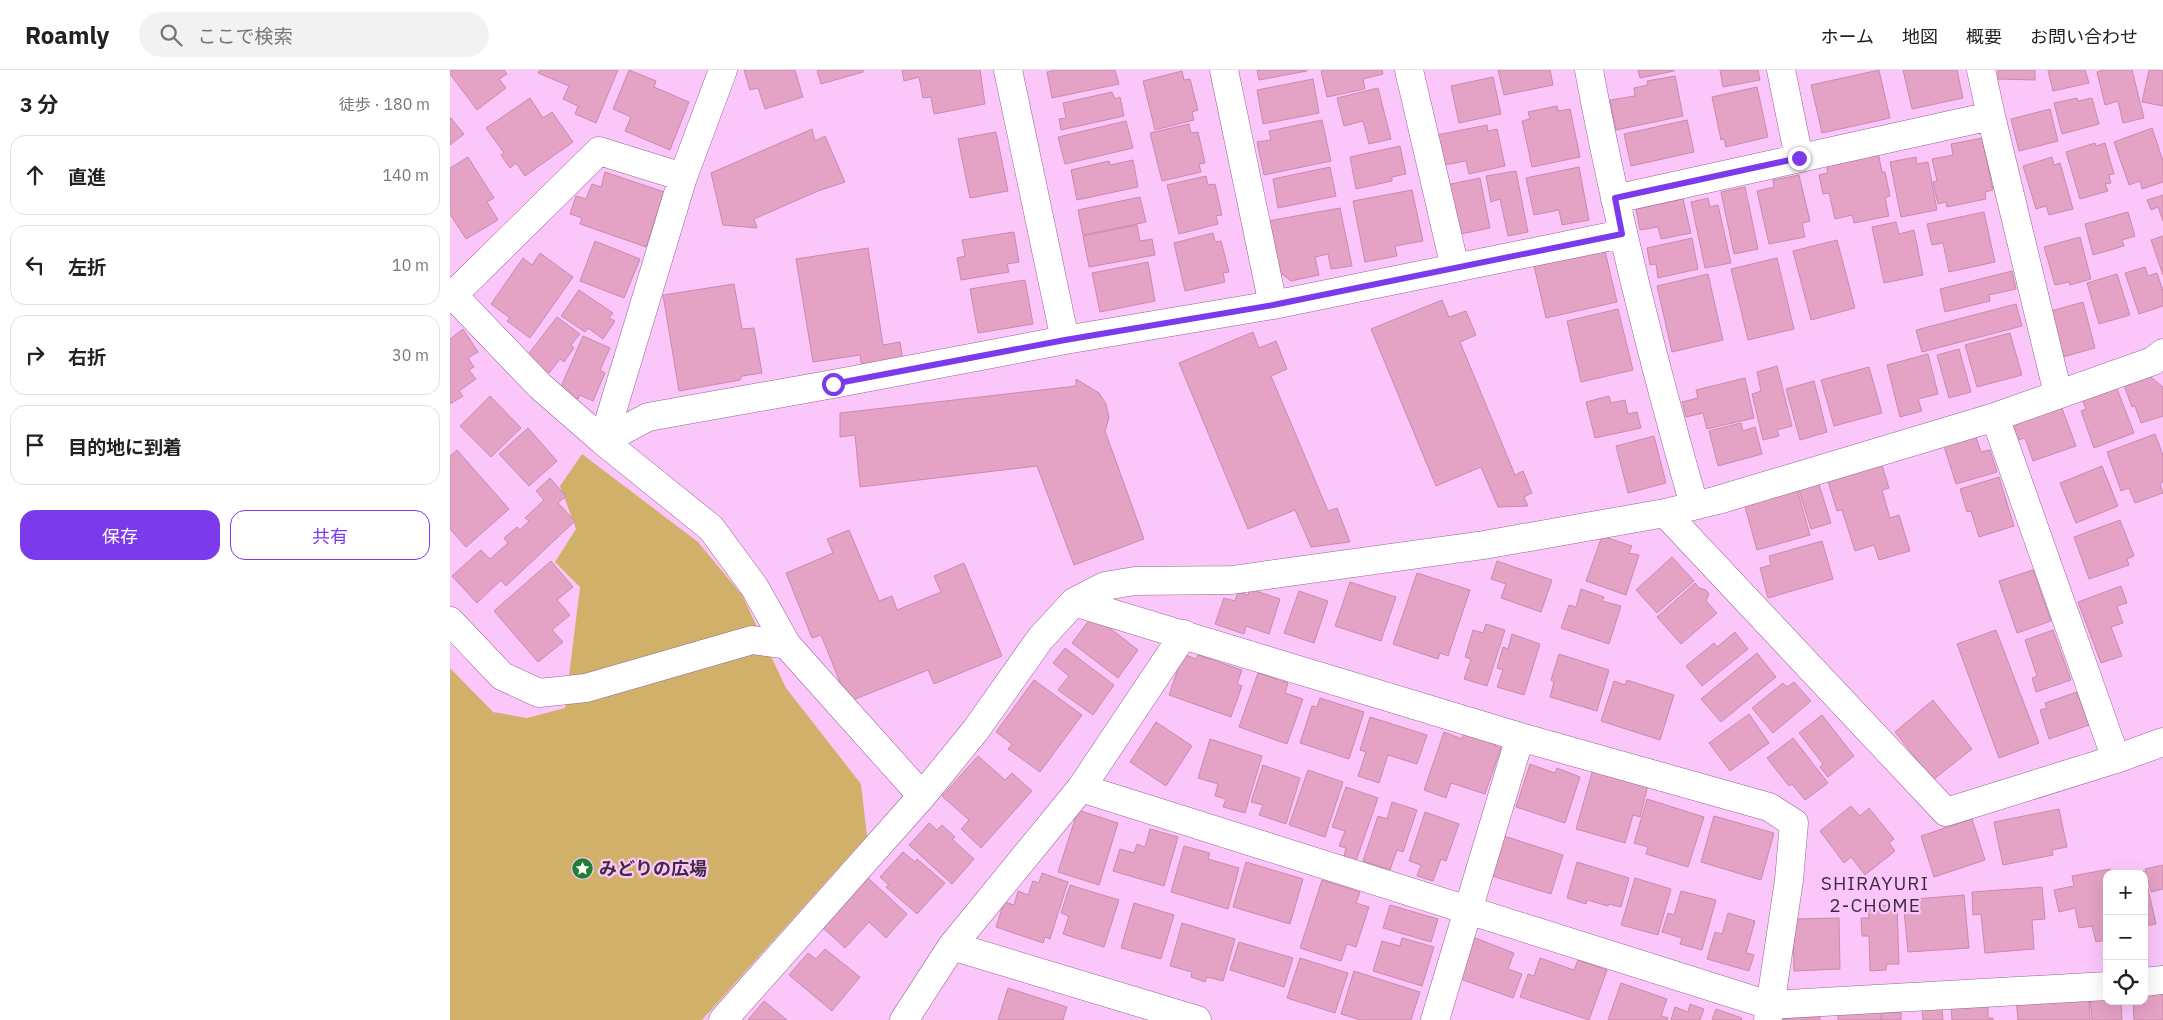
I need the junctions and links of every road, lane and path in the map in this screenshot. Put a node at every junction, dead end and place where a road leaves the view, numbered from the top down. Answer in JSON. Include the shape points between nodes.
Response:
{"nodes":[{"id":1,"x":723,"y":70,"type":"edge"},
{"id":2,"x":1008,"y":70,"type":"edge"},
{"id":3,"x":1224,"y":70,"type":"edge"},
{"id":4,"x":1409,"y":70,"type":"edge"},
{"id":5,"x":1589,"y":70,"type":"edge"},
{"id":6,"x":1781,"y":70,"type":"edge"},
{"id":7,"x":1981,"y":70,"type":"edge"},
{"id":8,"x":1991,"y":116,"type":"junction"},
{"id":9,"x":1799,"y":158,"type":"junction"},
{"id":10,"x":683,"y":178,"type":"junction"},
{"id":11,"x":1615,"y":198,"type":"junction"},
{"id":12,"x":1622,"y":234,"type":"junction"},
{"id":13,"x":1455,"y":268,"type":"junction"},
{"id":14,"x":452,"y":294,"type":"edge"},
{"id":15,"x":1273,"y":305,"type":"junction"},
{"id":16,"x":1065,"y":340,"type":"junction"},
{"id":17,"x":2160,"y":360,"type":"edge"},
{"id":18,"x":2058,"y":394,"type":"junction"},
{"id":19,"x":1995,"y":417,"type":"junction"},
{"id":20,"x":603,"y":441,"type":"junction"},
{"id":21,"x":1694,"y":505,"type":"junction"},
{"id":22,"x":1665,"y":513,"type":"junction"},
{"id":23,"x":1074,"y":602,"type":"junction"},
{"id":24,"x":450,"y":621,"type":"edge"},
{"id":25,"x":1184,"y":634,"type":"junction"},
{"id":26,"x":787,"y":645,"type":"junction"},
{"id":27,"x":1520,"y":737,"type":"junction"},
{"id":28,"x":2163,"y":742,"type":"edge"},
{"id":29,"x":2116,"y":759,"type":"junction"},
{"id":30,"x":1081,"y":788,"type":"junction"},
{"id":31,"x":922,"y":796,"type":"junction"},
{"id":32,"x":1468,"y":910,"type":"junction"},
{"id":33,"x":952,"y":946,"type":"junction"},
{"id":34,"x":2163,"y":980,"type":"edge"},
{"id":35,"x":2148,"y":982,"type":"edge"},
{"id":36,"x":2103,"y":986,"type":"edge"},
{"id":37,"x":1768,"y":1013,"type":"edge"},
{"id":38,"x":723,"y":1020,"type":"edge"},
{"id":39,"x":904,"y":1020,"type":"edge"},
{"id":40,"x":1197,"y":1020,"type":"edge"},
{"id":41,"x":1435,"y":1020,"type":"edge"}],
"edges":[{"from":1,"to":10,"type":"street"},
{"from":2,"to":16,"type":"street"},
{"from":3,"to":15,"type":"street"},
{"from":4,"to":13,"type":"street"},
{"from":5,"to":11,"type":"street"},
{"from":6,"to":9,"type":"street"},
{"from":7,"to":8,"type":"street"},
{"from":8,"to":9,"type":"street"},
{"from":8,"to":18,"type":"street"},
{"from":9,"to":11,"type":"street"},
{"from":10,"to":14,"type":"street","via":[[599,151]]},
{"from":10,"to":20,"type":"street"},
{"from":11,"to":12,"type":"street"},
{"from":12,"to":13,"type":"street"},
{"from":12,"to":21,"type":"street","via":[[1656,372]]},
{"from":13,"to":15,"type":"street"},
{"from":14,"to":20,"type":"street","via":[[540,386]]},
{"from":15,"to":16,"type":"street"},
{"from":16,"to":20,"type":"street","via":[[648,417]]},
{"from":17,"to":18,"type":"street"},
{"from":18,"to":19,"type":"street"},
{"from":19,"to":21,"type":"street"},
{"from":19,"to":29,"type":"street"},
{"from":20,"to":26,"type":"street","via":[[711,528],[755,588]]},
{"from":21,"to":22,"type":"street"},
{"from":22,"to":23,"type":"street","via":[[1484,545],[1242,579],[1128,582],[1105,586]]},
{"from":22,"to":29,"type":"street","via":[[1946,812]]},
{"from":23,"to":25,"type":"street"},
{"from":23,"to":31,"type":"street","via":[[1040,639],[975,731]]},
{"from":24,"to":26,"type":"street","via":[[502,676],[539,692],[586,688],[752,640]]},
{"from":25,"to":27,"type":"street"},
{"from":25,"to":30,"type":"street"},
{"from":26,"to":31,"type":"street"},
{"from":27,"to":32,"type":"street"},
{"from":27,"to":37,"type":"street","via":[[1769,807],[1794,823],[1789,880]]},
{"from":28,"to":29,"type":"street"},
{"from":30,"to":32,"type":"street"},
{"from":30,"to":33,"type":"street"},
{"from":31,"to":38,"type":"street"},
{"from":32,"to":37,"type":"street"},
{"from":32,"to":41,"type":"street"},
{"from":33,"to":39,"type":"street"},
{"from":33,"to":40,"type":"street"},
{"from":34,"to":35,"type":"street"},
{"from":36,"to":37,"type":"street"}]}
